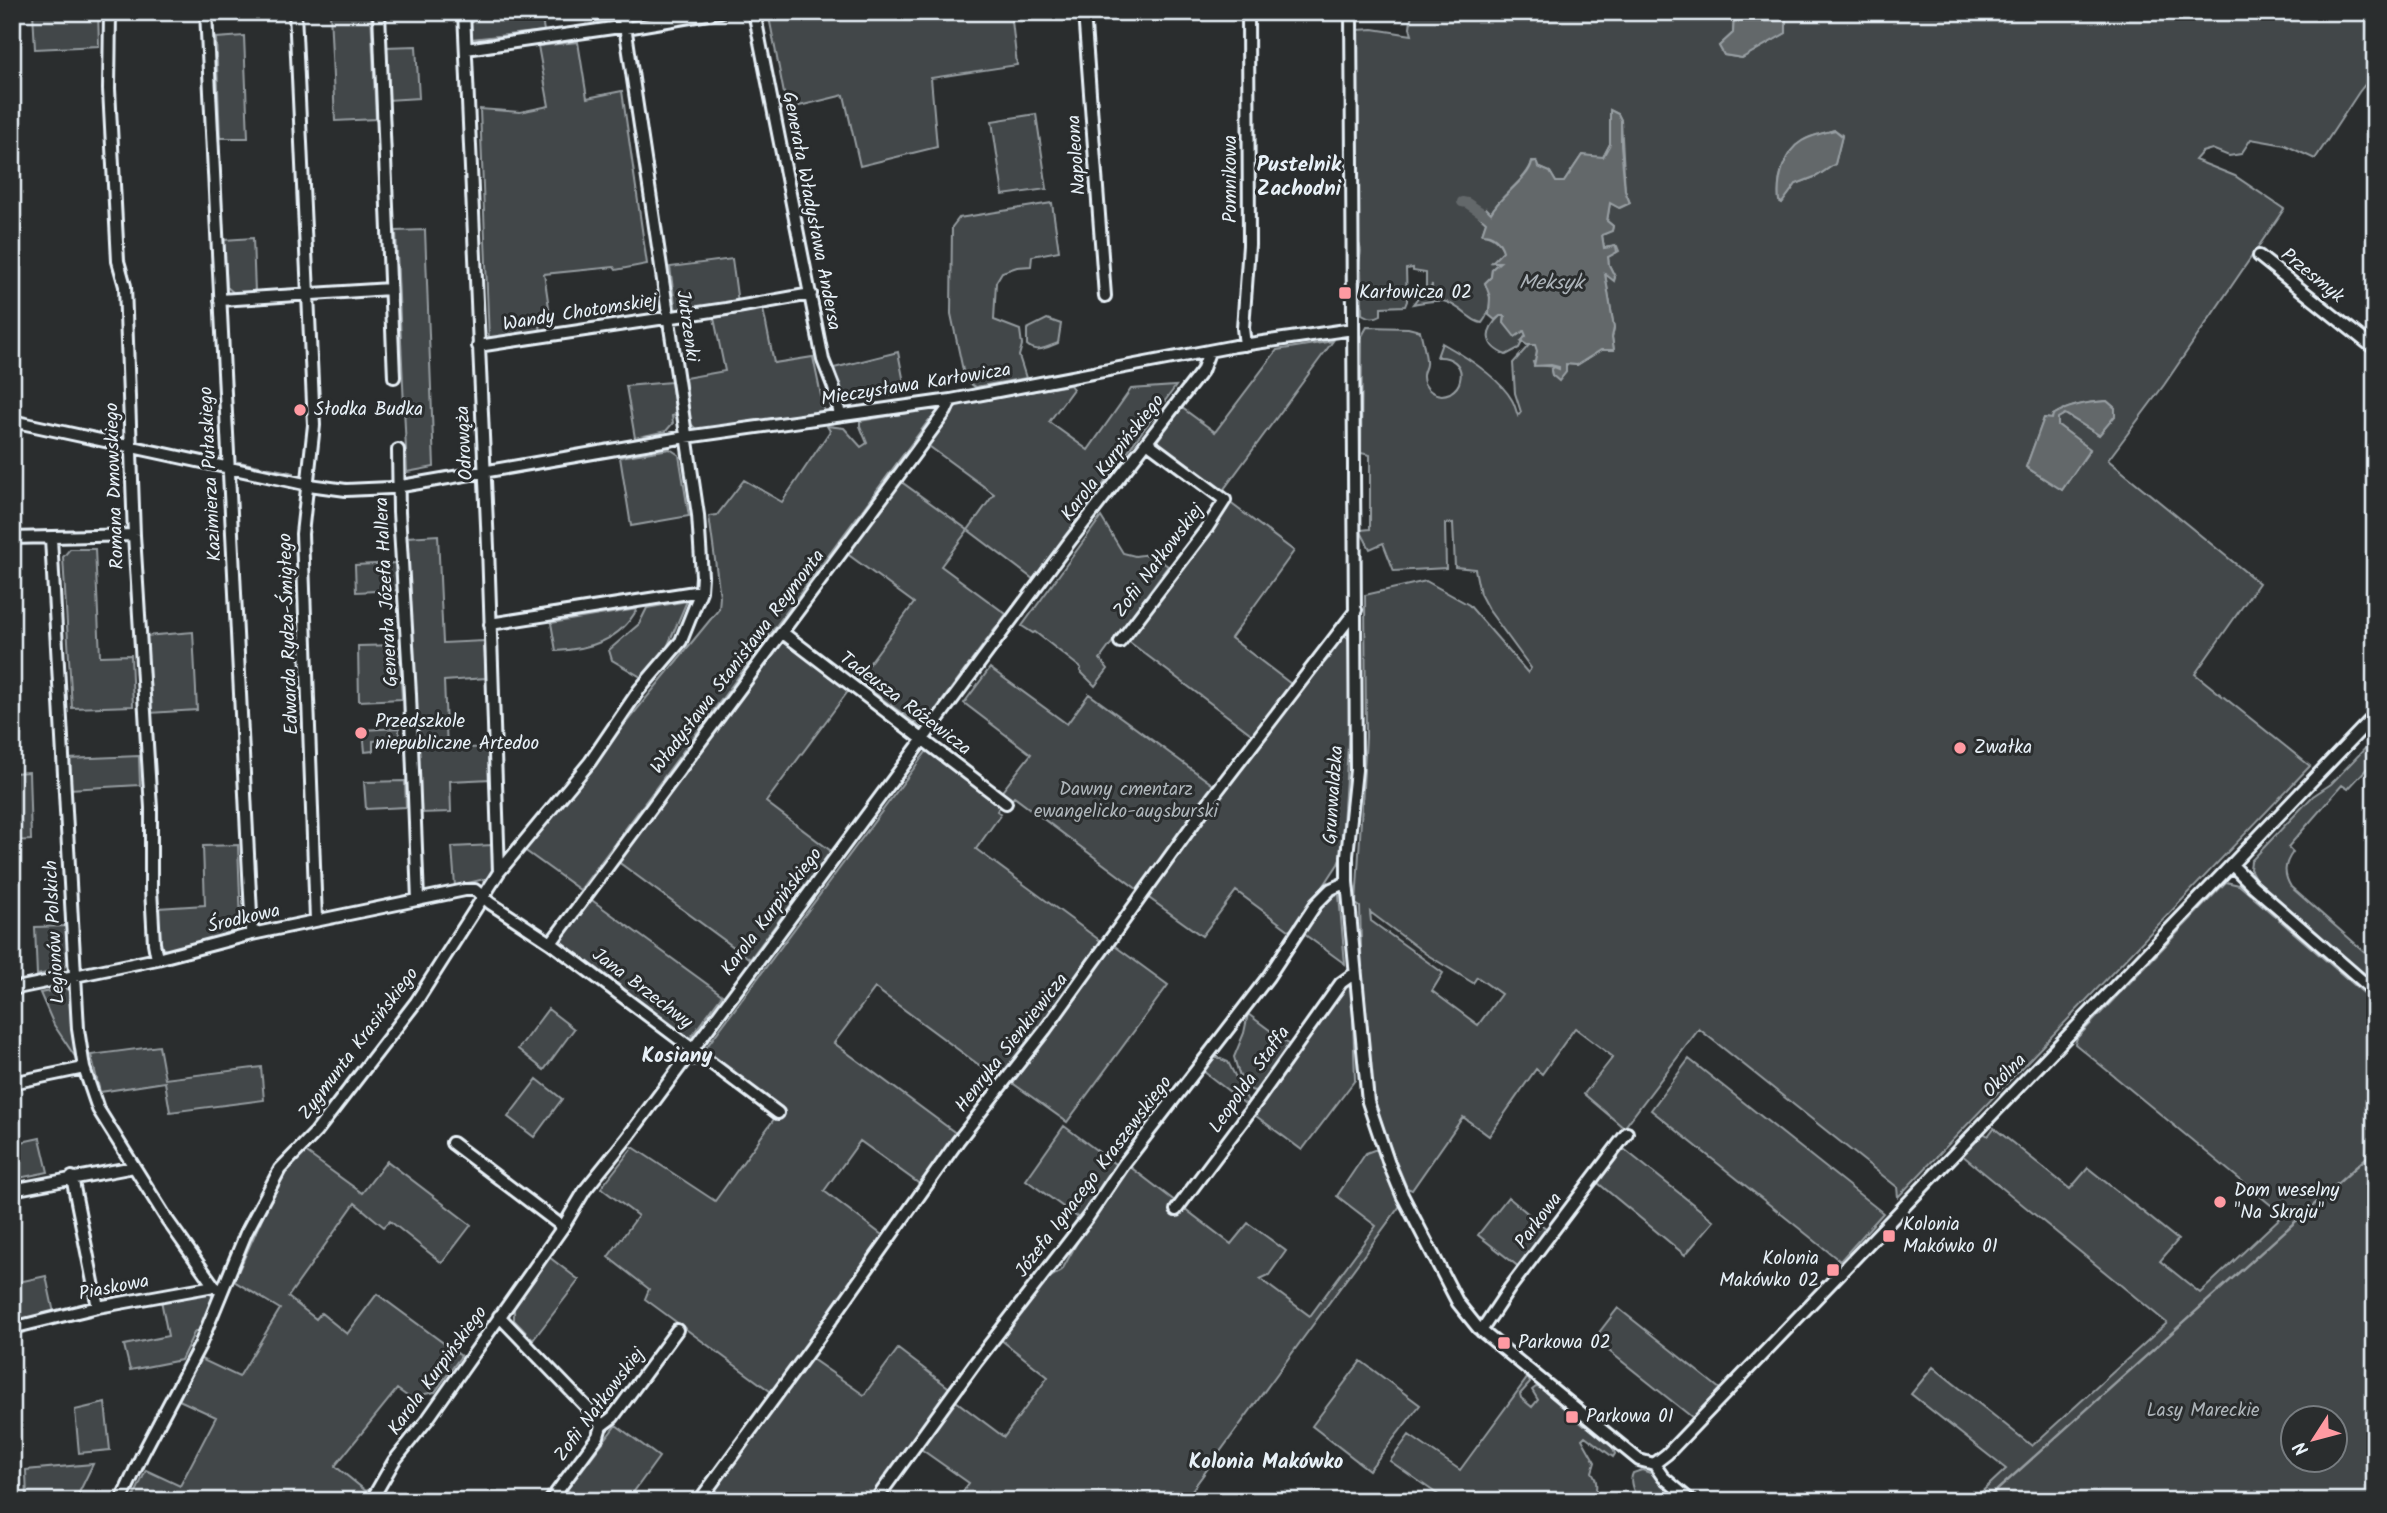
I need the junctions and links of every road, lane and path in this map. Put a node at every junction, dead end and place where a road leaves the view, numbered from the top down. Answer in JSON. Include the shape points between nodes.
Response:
{"nodes":[{"id":1,"x":110,"y":12,"type":"edge"},
{"id":2,"x":206,"y":12,"type":"edge"},
{"id":3,"x":295,"y":12,"type":"edge"},
{"id":4,"x":379,"y":12,"type":"edge"},
{"id":5,"x":464,"y":12,"type":"edge"},
{"id":6,"x":623,"y":12,"type":"edge"},
{"id":7,"x":720,"y":12,"type":"edge"},
{"id":8,"x":754,"y":12,"type":"edge"},
{"id":9,"x":1084,"y":12,"type":"edge"},
{"id":10,"x":1248,"y":12,"type":"edge"},
{"id":11,"x":1351,"y":12,"type":"edge"},
{"id":12,"x":626,"y":28,"type":"junction"},
{"id":13,"x":466,"y":48,"type":"junction"},
{"id":14,"x":2259,"y":257,"type":"dead end"},
{"id":15,"x":390,"y":289,"type":"junction"},
{"id":16,"x":810,"y":294,"type":"junction"},
{"id":17,"x":308,"y":296,"type":"junction"},
{"id":18,"x":1105,"y":296,"type":"dead end"},
{"id":19,"x":220,"y":300,"type":"junction"},
{"id":20,"x":667,"y":317,"type":"junction"},
{"id":21,"x":1353,"y":329,"type":"junction"},
{"id":22,"x":1245,"y":345,"type":"junction"},
{"id":23,"x":478,"y":346,"type":"junction"},
{"id":24,"x":2375,"y":349,"type":"edge"},
{"id":25,"x":1209,"y":352,"type":"junction"},
{"id":26,"x":394,"y":377,"type":"dead end"},
{"id":27,"x":951,"y":400,"type":"junction"},
{"id":28,"x":840,"y":415,"type":"junction"},
{"id":29,"x":12,"y":419,"type":"edge"},
{"id":30,"x":686,"y":437,"type":"junction"},
{"id":31,"x":1147,"y":442,"type":"junction"},
{"id":32,"x":131,"y":445,"type":"junction"},
{"id":33,"x":398,"y":450,"type":"dead end"},
{"id":34,"x":229,"y":467,"type":"junction"},
{"id":35,"x":484,"y":471,"type":"junction"},
{"id":36,"x":309,"y":485,"type":"junction"},
{"id":37,"x":399,"y":486,"type":"junction"},
{"id":38,"x":134,"y":535,"type":"junction"},
{"id":39,"x":12,"y":538,"type":"edge"},
{"id":40,"x":51,"y":538,"type":"junction"},
{"id":41,"x":701,"y":591,"type":"junction"},
{"id":42,"x":1356,"y":610,"type":"junction"},
{"id":43,"x":490,"y":624,"type":"junction"},
{"id":44,"x":783,"y":633,"type":"junction"},
{"id":45,"x":681,"y":641,"type":"joint"},
{"id":46,"x":1120,"y":642,"type":"dead end"},
{"id":47,"x":2375,"y":715,"type":"edge"},
{"id":48,"x":922,"y":739,"type":"junction"},
{"id":49,"x":1006,"y":803,"type":"dead end"},
{"id":50,"x":2232,"y":865,"type":"junction"},
{"id":51,"x":499,"y":872,"type":"junction"},
{"id":52,"x":1347,"y":882,"type":"junction"},
{"id":53,"x":483,"y":897,"type":"junction"},
{"id":54,"x":418,"y":900,"type":"junction"},
{"id":55,"x":316,"y":920,"type":"junction"},
{"id":56,"x":252,"y":934,"type":"junction"},
{"id":57,"x":551,"y":943,"type":"junction"},
{"id":58,"x":158,"y":959,"type":"junction"},
{"id":59,"x":1355,"y":973,"type":"junction"},
{"id":60,"x":75,"y":977,"type":"junction"},
{"id":61,"x":12,"y":989,"type":"edge"},
{"id":62,"x":2375,"y":992,"type":"edge"},
{"id":63,"x":692,"y":1049,"type":"junction"},
{"id":64,"x":84,"y":1068,"type":"junction"},
{"id":65,"x":12,"y":1083,"type":"edge"},
{"id":66,"x":778,"y":1113,"type":"dead end"},
{"id":67,"x":1627,"y":1133,"type":"dead end"},
{"id":68,"x":452,"y":1143,"type":"dead end"},
{"id":69,"x":134,"y":1167,"type":"junction"},
{"id":70,"x":72,"y":1177,"type":"junction"},
{"id":71,"x":12,"y":1190,"type":"edge"},
{"id":72,"x":1176,"y":1210,"type":"dead end"},
{"id":73,"x":563,"y":1227,"type":"junction"},
{"id":74,"x":218,"y":1288,"type":"junction"},
{"id":75,"x":99,"y":1307,"type":"junction"},
{"id":76,"x":499,"y":1316,"type":"junction"},
{"id":77,"x":12,"y":1328,"type":"edge"},
{"id":78,"x":677,"y":1330,"type":"dead end"},
{"id":79,"x":1481,"y":1331,"type":"junction"},
{"id":80,"x":601,"y":1426,"type":"junction"},
{"id":81,"x":1657,"y":1463,"type":"junction"},
{"id":82,"x":121,"y":1501,"type":"edge"},
{"id":83,"x":372,"y":1501,"type":"edge"},
{"id":84,"x":550,"y":1501,"type":"edge"},
{"id":85,"x":699,"y":1501,"type":"edge"},
{"id":86,"x":875,"y":1501,"type":"edge"},
{"id":87,"x":1691,"y":1501,"type":"edge"}],
"edges":[{"from":1,"to":32,"type":"street","name":"Romana Dmowskiego","via":[[109,89],[118,261],[125,285]]},
{"from":2,"to":19,"type":"street","name":"Kazimierza Pułaskiego"},
{"from":3,"to":17,"type":"street","name":"Edwarda Rydza-Śmigłego"},
{"from":4,"to":15,"type":"street"},
{"from":5,"to":13,"type":"street","name":"Odrowąża"},
{"from":6,"to":12,"type":"street","name":"Jutrzenki"},
{"from":7,"to":12,"type":"street"},
{"from":8,"to":16,"type":"street","name":"Generała Władysława Andersa"},
{"from":9,"to":18,"type":"street","name":"Napoleona"},
{"from":10,"to":22,"type":"street","name":"Pomnikowa"},
{"from":11,"to":21,"type":"street","name":"Grunwaldzka"},
{"from":12,"to":13,"type":"street"},
{"from":12,"to":20,"type":"street","name":"Jutrzenki"},
{"from":13,"to":23,"type":"street","name":"Odrowąża"},
{"from":14,"to":24,"type":"street","name":"Przesmyk"},
{"from":15,"to":17,"type":"street"},
{"from":15,"to":26,"type":"street"},
{"from":16,"to":20,"type":"street","name":"Wandy Chotomskiej"},
{"from":16,"to":28,"type":"street","name":"Generała Władysława Andersa"},
{"from":17,"to":19,"type":"street"},
{"from":17,"to":36,"type":"street","name":"Edwarda Rydza-Śmigłego","via":[[314,425]]},
{"from":19,"to":34,"type":"street","name":"Kazimierza Pułaskiego"},
{"from":20,"to":23,"type":"street","name":"Wandy Chotomskiej"},
{"from":20,"to":30,"type":"street","name":"Jutrzenki"},
{"from":21,"to":22,"type":"street","name":"Mieczysława Karłowicza"},
{"from":21,"to":42,"type":"street","name":"Grunwaldzka"},
{"from":22,"to":25,"type":"street","name":"Mieczysława Karłowicza"},
{"from":23,"to":35,"type":"street","name":"Odrowąża"},
{"from":25,"to":27,"type":"street","name":"Mieczysława Karłowicza"},
{"from":25,"to":31,"type":"street","name":"Karola Kurpińskiego","via":[[1202,371]]},
{"from":27,"to":28,"type":"street","name":"Mieczysława Karłowicza"},
{"from":27,"to":44,"type":"street","name":"Władysława Stanisława Reymonta"},
{"from":28,"to":30,"type":"street","name":"Mieczysława Karłowicza"},
{"from":29,"to":32,"type":"street","name":"Mieczysława Karłowicza"},
{"from":30,"to":35,"type":"street","name":"Mieczysława Karłowicza"},
{"from":30,"to":41,"type":"street","name":"Jutrzenki","via":[[698,515]]},
{"from":31,"to":46,"type":"street","name":"Zofii Nałkowskiej","via":[[1225,500]]},
{"from":31,"to":48,"type":"street","name":"Karola Kurpińskiego"},
{"from":32,"to":34,"type":"street","name":"Mieczysława Karłowicza"},
{"from":32,"to":38,"type":"street","name":"Romana Dmowskiego"},
{"from":33,"to":37,"type":"street","name":"Generała Józefa Hallera"},
{"from":34,"to":36,"type":"street","name":"Mieczysława Karłowicza"},
{"from":34,"to":56,"type":"street","name":"Kazimierza Pułaskiego"},
{"from":35,"to":37,"type":"street","name":"Mieczysława Karłowicza"},
{"from":35,"to":43,"type":"street","name":"Odrowąża"},
{"from":36,"to":37,"type":"street","name":"Mieczysława Karłowicza","via":[[346,490]]},
{"from":36,"to":55,"type":"street","name":"Edwarda Rydza-Śmigłego","via":[[302,534]]},
{"from":37,"to":54,"type":"street","name":"Generała Józefa Hallera"},
{"from":38,"to":40,"type":"street"},
{"from":38,"to":58,"type":"street","name":"Romana Dmowskiego"},
{"from":39,"to":40,"type":"street"},
{"from":40,"to":60,"type":"street","name":"Legionów Polskich"},
{"from":41,"to":43,"type":"street"},
{"from":41,"to":45,"type":"street","name":"Jutrzenki"},
{"from":42,"to":52,"type":"street","name":"Grunwaldzka","via":[[1356,770]]},
{"from":42,"to":85,"type":"street","name":"Henryka Sienkiewicza","via":[[1214,795],[1054,1019],[951,1150]]},
{"from":43,"to":51,"type":"street","name":"Odrowąża"},
{"from":44,"to":48,"type":"street","name":"Tadeusza Różewicza"},
{"from":44,"to":57,"type":"street","name":"Władysława Stanisława Reymonta"},
{"from":45,"to":51,"type":"street","name":"Zygmunta Krasińskiego"},
{"from":47,"to":50,"type":"street","name":"Okólna"},
{"from":48,"to":49,"type":"street","name":"Tadeusza Różewicza"},
{"from":48,"to":63,"type":"street","name":"Karola Kurpińskiego"},
{"from":50,"to":62,"type":"street"},
{"from":50,"to":81,"type":"street","name":"Okólna"},
{"from":51,"to":53,"type":"street","name":"Zygmunta Krasińskiego"},
{"from":52,"to":59,"type":"street","name":"Grunwaldzka"},
{"from":52,"to":86,"type":"street","name":"Józefa Ignacego Kraszewskiego","via":[[1331,888],[1316,904],[1268,977]]},
{"from":53,"to":54,"type":"street","name":"Środkowa","via":[[471,890]]},
{"from":53,"to":57,"type":"street","name":"Jana Brzechwy"},
{"from":53,"to":74,"type":"street","name":"Zygmunta Krasińskiego","via":[[416,1002],[316,1132],[280,1169]]},
{"from":54,"to":55,"type":"street","name":"Środkowa"},
{"from":55,"to":56,"type":"street","name":"Środkowa"},
{"from":56,"to":58,"type":"street","name":"Środkowa"},
{"from":57,"to":63,"type":"street","name":"Jana Brzechwy"},
{"from":58,"to":60,"type":"street","name":"Środkowa"},
{"from":59,"to":72,"type":"street","name":"Leopolda Staffa","via":[[1341,983]]},
{"from":59,"to":79,"type":"street","name":"Grunwaldzka","via":[[1366,1091],[1379,1139],[1434,1258],[1458,1303]]},
{"from":60,"to":61,"type":"street","name":"Środkowa"},
{"from":60,"to":64,"type":"street","name":"Legionów Polskich"},
{"from":63,"to":66,"type":"street","name":"Jana Brzechwy"},
{"from":63,"to":73,"type":"street","name":"Karola Kurpińskiego","via":[[585,1190]]},
{"from":64,"to":65,"type":"street"},
{"from":64,"to":69,"type":"street","name":"Legionów Polskich","via":[[98,1109]]},
{"from":67,"to":79,"type":"street","name":"Parkowa"},
{"from":68,"to":73,"type":"street"},
{"from":69,"to":70,"type":"street"},
{"from":69,"to":74,"type":"street","name":"Legionów Polskich"},
{"from":70,"to":71,"type":"street"},
{"from":70,"to":75,"type":"street"},
{"from":73,"to":76,"type":"street","name":"Karola Kurpińskiego"},
{"from":74,"to":75,"type":"street","name":"Piaskowa"},
{"from":74,"to":82,"type":"street","name":"Zygmunta Krasińskiego","via":[[217,1309]]},
{"from":75,"to":77,"type":"street","name":"Piaskowa"},
{"from":76,"to":80,"type":"street"},
{"from":76,"to":83,"type":"street","name":"Karola Kurpińskiego","via":[[394,1461]]},
{"from":78,"to":80,"type":"street","name":"Zofii Nałkowskiej","via":[[613,1417]]},
{"from":79,"to":81,"type":"street","name":"Grunwaldzka","via":[[1639,1460]]},
{"from":80,"to":84,"type":"street","name":"Zofii Nałkowskiej"},
{"from":81,"to":87,"type":"street","name":"Grunwaldzka","via":[[1663,1477]]}]}
